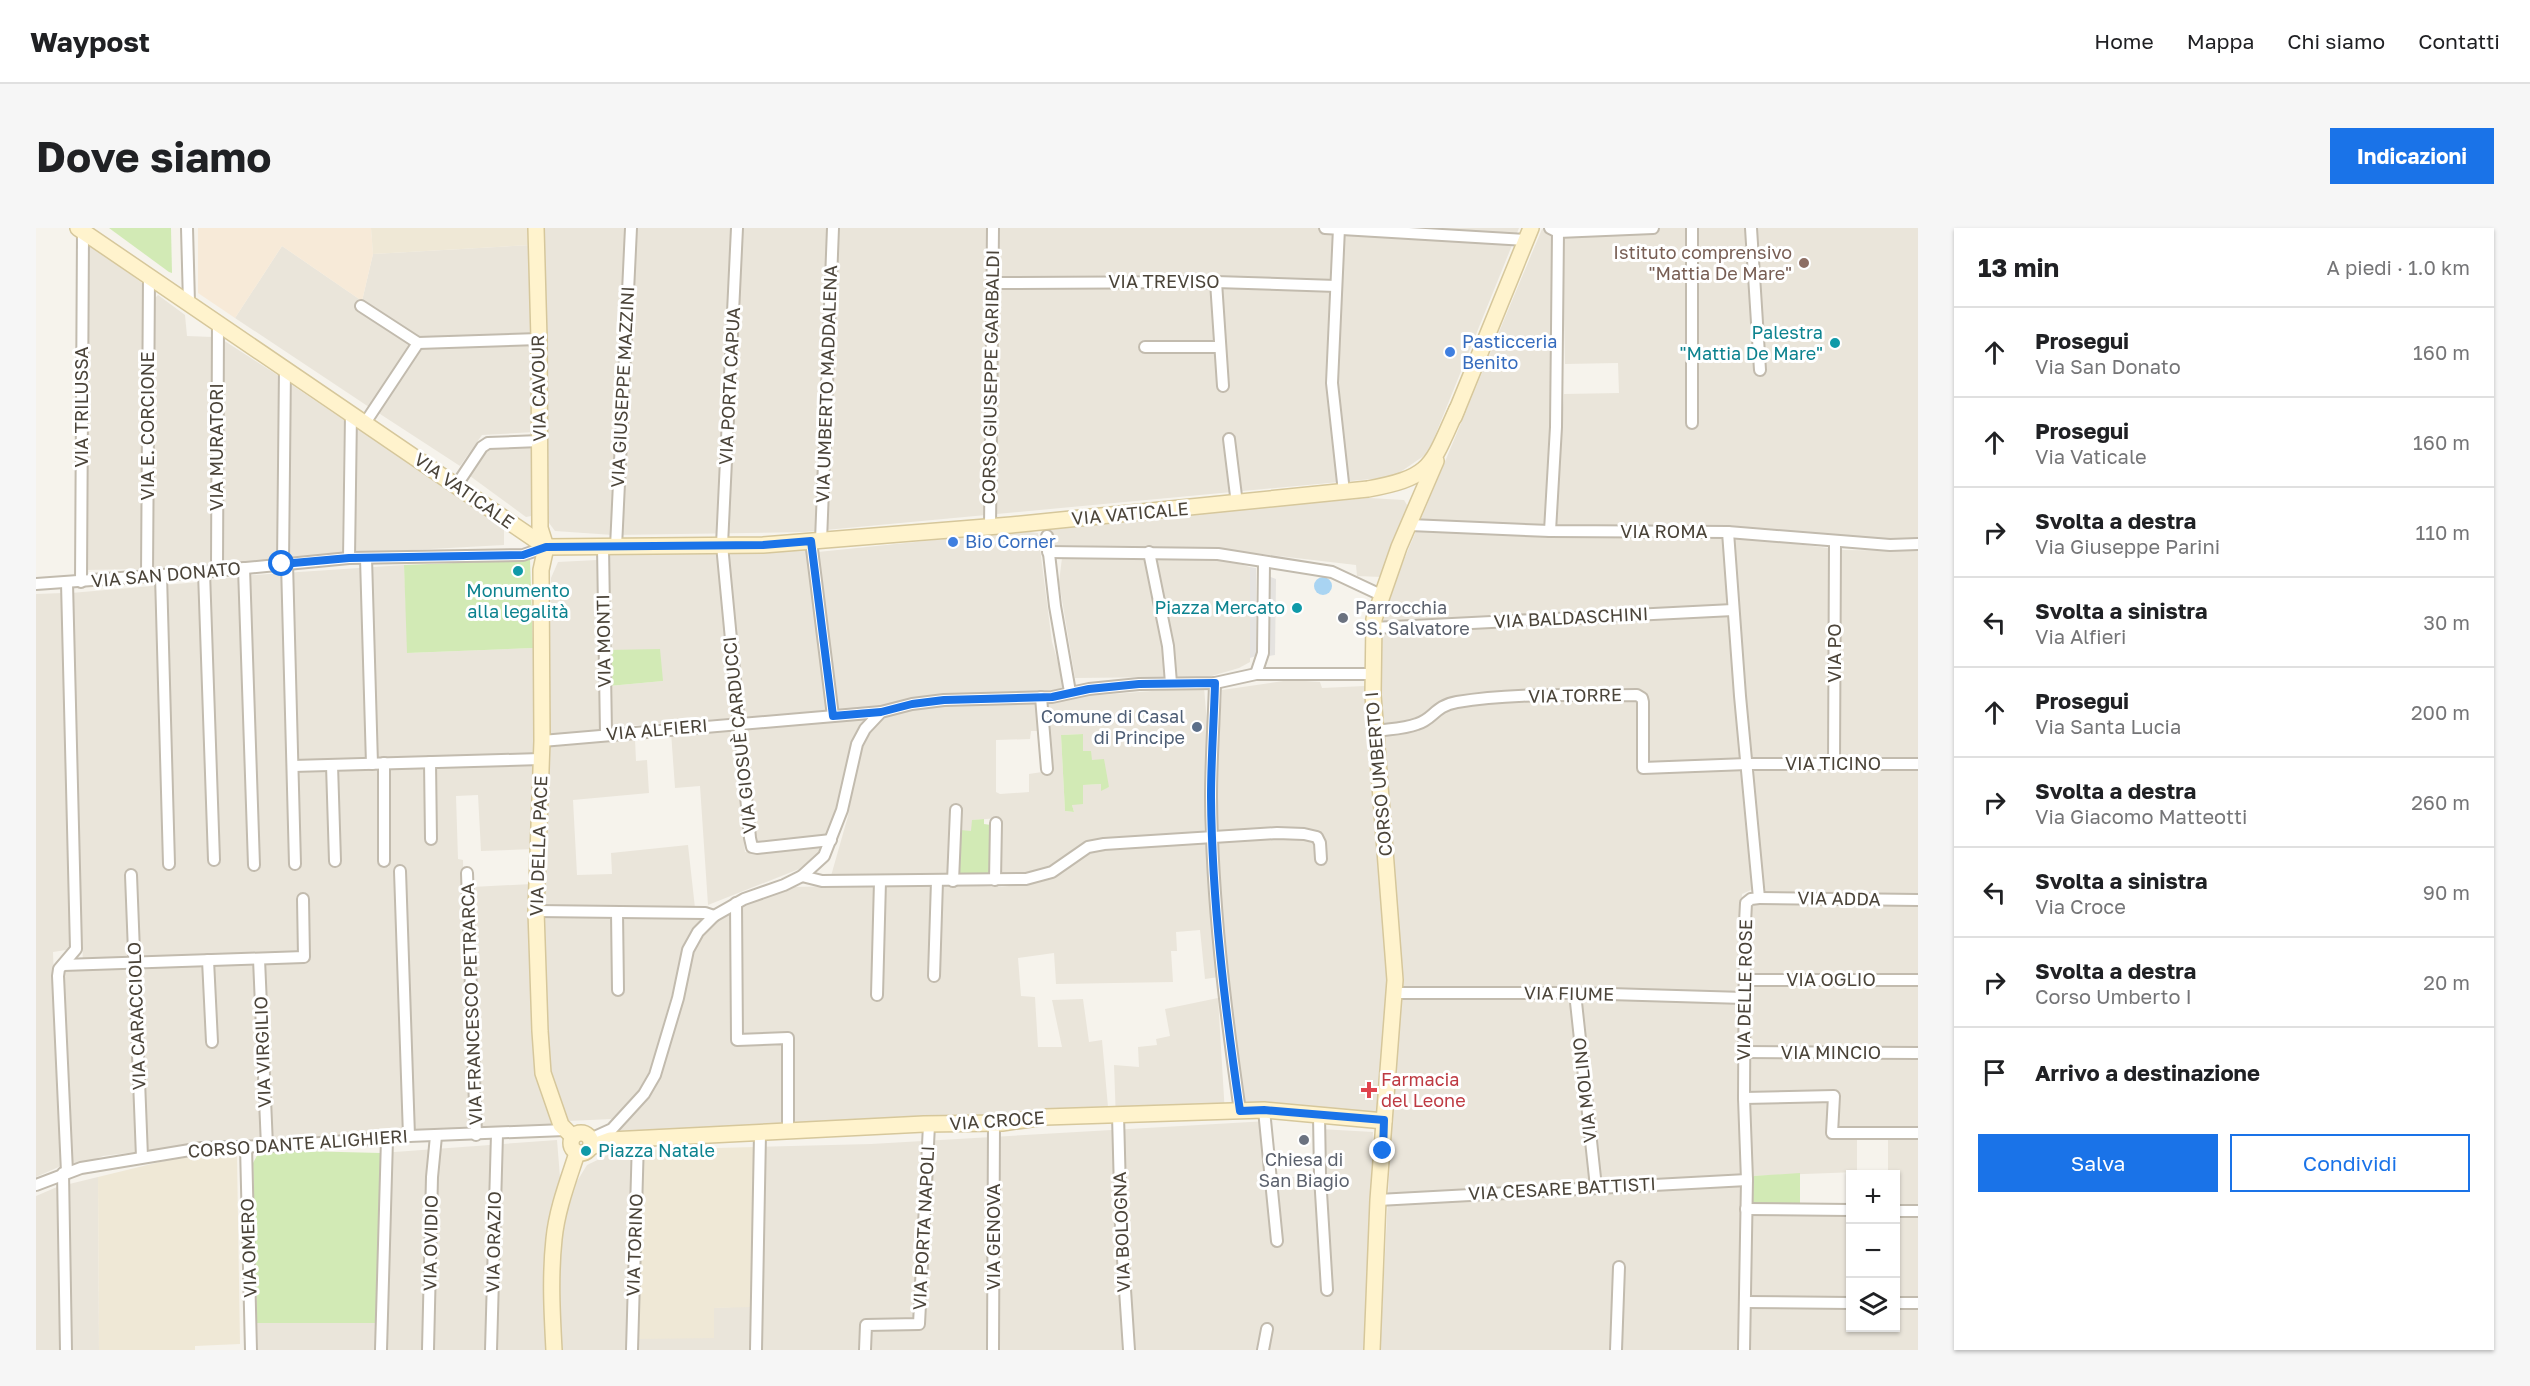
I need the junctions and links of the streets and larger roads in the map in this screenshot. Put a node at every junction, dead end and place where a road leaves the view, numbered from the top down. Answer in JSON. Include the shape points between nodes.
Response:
{"nodes":[{"id":1,"x":187,"y":228,"type":"edge"},
{"id":2,"x":536,"y":228,"type":"edge"},
{"id":3,"x":631,"y":228,"type":"edge"},
{"id":4,"x":737,"y":228,"type":"edge"},
{"id":5,"x":833,"y":228,"type":"edge"},
{"id":6,"x":993,"y":228,"type":"edge"},
{"id":7,"x":1325,"y":228,"type":"edge"},
{"id":8,"x":1653,"y":228,"type":"edge"},
{"id":9,"x":1692,"y":228,"type":"edge"},
{"id":10,"x":1751,"y":228,"type":"edge"},
{"id":11,"x":1339,"y":229,"type":"edge"},
{"id":12,"x":81,"y":230,"type":"edge"},
{"id":13,"x":1554,"y":230,"type":"edge"},
{"id":14,"x":1528,"y":234,"type":"edge"},
{"id":15,"x":149,"y":276,"type":"junction"},
{"id":16,"x":1216,"y":282,"type":"junction"},
{"id":17,"x":993,"y":283,"type":"junction"},
{"id":18,"x":1336,"y":286,"type":"junction"},
{"id":19,"x":189,"y":303,"type":"junction"},
{"id":20,"x":361,"y":306,"type":"dead end"},
{"id":21,"x":218,"y":323,"type":"junction"},
{"id":22,"x":539,"y":339,"type":"junction"},
{"id":23,"x":418,"y":343,"type":"junction"},
{"id":24,"x":1145,"y":347,"type":"dead end"},
{"id":25,"x":1220,"y":347,"type":"junction"},
{"id":26,"x":285,"y":368,"type":"junction"},
{"id":27,"x":1760,"y":370,"type":"dead end"},
{"id":28,"x":1223,"y":386,"type":"dead end"},
{"id":29,"x":1458,"y":409,"type":"junction"},
{"id":30,"x":351,"y":413,"type":"junction"},
{"id":31,"x":365,"y":423,"type":"junction"},
{"id":32,"x":1692,"y":423,"type":"dead end"},
{"id":33,"x":1229,"y":439,"type":"dead end"},
{"id":34,"x":540,"y":441,"type":"junction"},
{"id":35,"x":456,"y":486,"type":"junction"},
{"id":36,"x":1344,"y":492,"type":"junction"},
{"id":37,"x":1237,"y":504,"type":"junction"},
{"id":38,"x":1412,"y":520,"type":"junction"},
{"id":39,"x":990,"y":527,"type":"junction"},
{"id":40,"x":1550,"y":531,"type":"junction"},
{"id":41,"x":1728,"y":532,"type":"junction"},
{"id":42,"x":1047,"y":536,"type":"dead end"},
{"id":43,"x":816,"y":541,"type":"junction"},
{"id":44,"x":1835,"y":541,"type":"junction"},
{"id":45,"x":1918,"y":544,"type":"edge"},
{"id":46,"x":722,"y":545,"type":"junction"},
{"id":47,"x":546,"y":547,"type":"junction"},
{"id":48,"x":609,"y":547,"type":"junction"},
{"id":49,"x":1048,"y":552,"type":"junction"},
{"id":50,"x":1149,"y":552,"type":"junction"},
{"id":51,"x":349,"y":558,"type":"junction"},
{"id":52,"x":366,"y":558,"type":"junction"},
{"id":53,"x":1264,"y":562,"type":"junction"},
{"id":54,"x":285,"y":564,"type":"junction"},
{"id":55,"x":244,"y":568,"type":"junction"},
{"id":56,"x":217,"y":571,"type":"junction"},
{"id":57,"x":204,"y":572,"type":"junction"},
{"id":58,"x":161,"y":575,"type":"junction"},
{"id":59,"x":147,"y":576,"type":"junction"},
{"id":60,"x":81,"y":582,"type":"junction"},
{"id":61,"x":67,"y":583,"type":"junction"},
{"id":62,"x":36,"y":584,"type":"edge"},
{"id":63,"x":1381,"y":596,"type":"junction"},
{"id":64,"x":1733,"y":610,"type":"junction"},
{"id":65,"x":1373,"y":628,"type":"junction"},
{"id":66,"x":1256,"y":674,"type":"junction"},
{"id":67,"x":1371,"y":674,"type":"junction"},
{"id":68,"x":1171,"y":683,"type":"junction"},
{"id":69,"x":1215,"y":683,"type":"junction"},
{"id":70,"x":1070,"y":692,"type":"junction"},
{"id":71,"x":1041,"y":697,"type":"junction"},
{"id":72,"x":881,"y":712,"type":"junction"},
{"id":73,"x":833,"y":716,"type":"junction"},
{"id":74,"x":739,"y":722,"type":"junction"},
{"id":75,"x":1376,"y":731,"type":"junction"},
{"id":76,"x":606,"y":734,"type":"junction"},
{"id":77,"x":542,"y":741,"type":"junction"},
{"id":78,"x":541,"y":759,"type":"junction"},
{"id":79,"x":430,"y":762,"type":"junction"},
{"id":80,"x":378,"y":764,"type":"junction"},
{"id":81,"x":1747,"y":764,"type":"junction"},
{"id":82,"x":1918,"y":764,"type":"edge"},
{"id":83,"x":332,"y":765,"type":"junction"},
{"id":84,"x":1834,"y":765,"type":"junction"},
{"id":85,"x":292,"y":766,"type":"junction"},
{"id":86,"x":1047,"y":769,"type":"dead end"},
{"id":87,"x":956,"y":810,"type":"dead end"},
{"id":88,"x":996,"y":823,"type":"dead end"},
{"id":89,"x":1213,"y":837,"type":"junction"},
{"id":90,"x":431,"y":839,"type":"dead end"},
{"id":91,"x":831,"y":840,"type":"junction"},
{"id":92,"x":1321,"y":859,"type":"dead end"},
{"id":93,"x":214,"y":860,"type":"dead end"},
{"id":94,"x":335,"y":861,"type":"dead end"},
{"id":95,"x":384,"y":861,"type":"dead end"},
{"id":96,"x":169,"y":864,"type":"dead end"},
{"id":97,"x":295,"y":864,"type":"dead end"},
{"id":98,"x":254,"y":865,"type":"dead end"},
{"id":99,"x":400,"y":871,"type":"dead end"},
{"id":100,"x":467,"y":873,"type":"dead end"},
{"id":101,"x":132,"y":875,"type":"dead end"},
{"id":102,"x":802,"y":876,"type":"junction"},
{"id":103,"x":995,"y":880,"type":"junction"},
{"id":104,"x":880,"y":881,"type":"junction"},
{"id":105,"x":938,"y":881,"type":"junction"},
{"id":106,"x":953,"y":881,"type":"junction"},
{"id":107,"x":1759,"y":898,"type":"junction"},
{"id":108,"x":303,"y":899,"type":"dead end"},
{"id":109,"x":1918,"y":900,"type":"edge"},
{"id":110,"x":736,"y":903,"type":"junction"},
{"id":111,"x":536,"y":911,"type":"junction"},
{"id":112,"x":617,"y":912,"type":"junction"},
{"id":113,"x":714,"y":916,"type":"junction"},
{"id":114,"x":259,"y":959,"type":"junction"},
{"id":115,"x":208,"y":960,"type":"junction"},
{"id":116,"x":135,"y":962,"type":"junction"},
{"id":117,"x":63,"y":965,"type":"junction"},
{"id":118,"x":934,"y":976,"type":"dead end"},
{"id":119,"x":1745,"y":980,"type":"junction"},
{"id":120,"x":1918,"y":980,"type":"edge"},
{"id":121,"x":618,"y":990,"type":"dead end"},
{"id":122,"x":1394,"y":993,"type":"junction"},
{"id":123,"x":1575,"y":993,"type":"junction"},
{"id":124,"x":877,"y":995,"type":"dead end"},
{"id":125,"x":1744,"y":998,"type":"junction"},
{"id":126,"x":212,"y":1042,"type":"dead end"},
{"id":127,"x":1744,"y":1052,"type":"junction"},
{"id":128,"x":1918,"y":1053,"type":"edge"},
{"id":129,"x":1744,"y":1098,"type":"junction"},
{"id":130,"x":1264,"y":1110,"type":"junction"},
{"id":131,"x":1240,"y":1111,"type":"junction"},
{"id":132,"x":1118,"y":1115,"type":"junction"},
{"id":133,"x":1319,"y":1115,"type":"junction"},
{"id":134,"x":1384,"y":1120,"type":"junction"},
{"id":135,"x":994,"y":1123,"type":"junction"},
{"id":136,"x":928,"y":1125,"type":"junction"},
{"id":137,"x":788,"y":1132,"type":"junction"},
{"id":138,"x":569,"y":1133,"type":"junction"},
{"id":139,"x":1918,"y":1133,"type":"edge"},
{"id":140,"x":497,"y":1134,"type":"junction"},
{"id":141,"x":760,"y":1134,"type":"junction"},
{"id":142,"x":476,"y":1135,"type":"junction"},
{"id":143,"x":409,"y":1136,"type":"junction"},
{"id":144,"x":436,"y":1136,"type":"junction"},
{"id":145,"x":387,"y":1139,"type":"junction"},
{"id":146,"x":638,"y":1140,"type":"junction"},
{"id":147,"x":246,"y":1146,"type":"junction"},
{"id":148,"x":267,"y":1146,"type":"junction"},
{"id":149,"x":586,"y":1146,"type":"junction"},
{"id":150,"x":142,"y":1157,"type":"junction"},
{"id":151,"x":65,"y":1172,"type":"junction"},
{"id":152,"x":1747,"y":1180,"type":"junction"},
{"id":153,"x":36,"y":1185,"type":"edge"},
{"id":154,"x":1596,"y":1187,"type":"junction"},
{"id":155,"x":1378,"y":1200,"type":"junction"},
{"id":156,"x":1746,"y":1209,"type":"junction"},
{"id":157,"x":1846,"y":1210,"type":"edge"},
{"id":158,"x":1900,"y":1211,"type":"edge"},
{"id":159,"x":1918,"y":1211,"type":"edge"},
{"id":160,"x":1278,"y":1240,"type":"dead end"},
{"id":161,"x":1618,"y":1267,"type":"dead end"},
{"id":162,"x":1327,"y":1290,"type":"dead end"},
{"id":163,"x":1745,"y":1302,"type":"junction"},
{"id":164,"x":1846,"y":1303,"type":"edge"},
{"id":165,"x":1900,"y":1303,"type":"edge"},
{"id":166,"x":1918,"y":1303,"type":"edge"},
{"id":167,"x":1267,"y":1329,"type":"dead end"},
{"id":168,"x":66,"y":1350,"type":"edge"},
{"id":169,"x":251,"y":1350,"type":"edge"},
{"id":170,"x":381,"y":1350,"type":"edge"},
{"id":171,"x":428,"y":1350,"type":"edge"},
{"id":172,"x":491,"y":1350,"type":"edge"},
{"id":173,"x":554,"y":1350,"type":"edge"},
{"id":174,"x":632,"y":1350,"type":"edge"},
{"id":175,"x":756,"y":1350,"type":"edge"},
{"id":176,"x":865,"y":1350,"type":"edge"},
{"id":177,"x":993,"y":1350,"type":"edge"},
{"id":178,"x":1129,"y":1350,"type":"edge"},
{"id":179,"x":1263,"y":1350,"type":"edge"},
{"id":180,"x":1372,"y":1350,"type":"edge"},
{"id":181,"x":1616,"y":1350,"type":"edge"},
{"id":182,"x":1744,"y":1350,"type":"edge"}],
"edges":[{"from":1,"to":19,"type":"street"},
{"from":2,"to":22,"type":"street","name":"VIA CAVOUR"},
{"from":3,"to":48,"type":"street","name":"VIA GIUSEPPE MAZZINI"},
{"from":4,"to":46,"type":"street","name":"VIA PORTA CAPUA"},
{"from":5,"to":43,"type":"street","name":"VIA UMBERTO MADDALENA"},
{"from":6,"to":17,"type":"street","name":"CORSO GIUSEPPE GARIBALDI"},
{"from":7,"to":11,"type":"street"},
{"from":8,"to":13,"type":"street"},
{"from":9,"to":32,"type":"street"},
{"from":10,"to":27,"type":"street"},
{"from":11,"to":14,"type":"street"},
{"from":11,"to":18,"type":"street"},
{"from":12,"to":15,"type":"street","name":"VIA VATICALE"},
{"from":12,"to":60,"type":"street","name":"VIA TRILUSSA"},
{"from":13,"to":40,"type":"street","via":[[1556,427]]},
{"from":14,"to":29,"type":"street","name":"CORSO UMBERTO I"},
{"from":15,"to":19,"type":"street","name":"VIA VATICALE"},
{"from":15,"to":59,"type":"street","name":"VIA E. CORCIONE"},
{"from":16,"to":17,"type":"street","name":"VIA TREVISO"},
{"from":16,"to":18,"type":"street","name":"VIA TREVISO"},
{"from":16,"to":25,"type":"street"},
{"from":17,"to":39,"type":"street","name":"CORSO GIUSEPPE GARIBALDI"},
{"from":18,"to":36,"type":"street","via":[[1332,383]]},
{"from":19,"to":21,"type":"street","name":"VIA VATICALE"},
{"from":20,"to":23,"type":"street"},
{"from":21,"to":26,"type":"street","name":"VIA VATICALE"},
{"from":21,"to":56,"type":"street","name":"VIA MURATORI"},
{"from":22,"to":23,"type":"street"},
{"from":22,"to":34,"type":"street","name":"VIA CAVOUR"},
{"from":23,"to":31,"type":"street"},
{"from":24,"to":25,"type":"street"},
{"from":25,"to":28,"type":"street"},
{"from":26,"to":30,"type":"street","name":"VIA VATICALE"},
{"from":26,"to":54,"type":"street"},
{"from":29,"to":36,"type":"street","name":"VIA VATICALE","via":[[1437,452],[1418,475],[1394,484]]},
{"from":29,"to":38,"type":"street","name":"CORSO UMBERTO I"},
{"from":30,"to":31,"type":"street","name":"VIA VATICALE"},
{"from":30,"to":51,"type":"street"},
{"from":31,"to":35,"type":"street","name":"VIA VATICALE"},
{"from":33,"to":37,"type":"street"},
{"from":34,"to":35,"type":"street","via":[[488,443]]},
{"from":34,"to":47,"type":"street","name":"VIA CAVOUR","via":[[540,528]]},
{"from":35,"to":47,"type":"street","name":"VIA VATICALE"},
{"from":36,"to":37,"type":"street","name":"VIA VATICALE"},
{"from":36,"to":38,"type":"street","name":"VIA VATICALE","via":[[1403,491],[1415,501]]},
{"from":37,"to":39,"type":"street","name":"VIA VATICALE"},
{"from":38,"to":40,"type":"street","name":"VIA ROMA"},
{"from":38,"to":63,"type":"street","name":"CORSO UMBERTO I"},
{"from":39,"to":43,"type":"street","name":"VIA VATICALE"},
{"from":40,"to":41,"type":"street","name":"VIA ROMA"},
{"from":41,"to":44,"type":"street","name":"VIA ROMA"},
{"from":41,"to":64,"type":"street","name":"VIA DELLE ROSE"},
{"from":42,"to":49,"type":"street"},
{"from":43,"to":46,"type":"street","name":"VIA VATICALE"},
{"from":43,"to":73,"type":"street","name":"VIA UMBERTO MADDALENA"},
{"from":44,"to":45,"type":"street","name":"VIA ROMA"},
{"from":44,"to":84,"type":"street","name":"VIA PO"},
{"from":46,"to":48,"type":"street","name":"VIA VATICALE"},
{"from":46,"to":74,"type":"street","name":"VIA GIOSUÈ CARDUCCI"},
{"from":47,"to":48,"type":"street","name":"VIA VATICALE"},
{"from":47,"to":52,"type":"street","name":"VIA SAN DONATO","via":[[523,555]]},
{"from":47,"to":77,"type":"street","name":"VIA DELLA PACE","via":[[541,570]]},
{"from":48,"to":76,"type":"street","name":"VIA MONTI"},
{"from":49,"to":50,"type":"street"},
{"from":49,"to":70,"type":"street"},
{"from":50,"to":53,"type":"street","via":[[1218,554]]},
{"from":50,"to":68,"type":"street","via":[[1168,646]]},
{"from":51,"to":52,"type":"street","name":"VIA SAN DONATO"},
{"from":51,"to":54,"type":"street","name":"VIA SAN DONATO"},
{"from":52,"to":80,"type":"street"},
{"from":53,"to":63,"type":"street","via":[[1332,572]]},
{"from":53,"to":66,"type":"street","via":[[1263,652]]},
{"from":54,"to":55,"type":"street","name":"VIA SAN DONATO"},
{"from":54,"to":85,"type":"street"},
{"from":55,"to":56,"type":"street","name":"VIA SAN DONATO"},
{"from":55,"to":98,"type":"street"},
{"from":56,"to":57,"type":"street","name":"VIA SAN DONATO"},
{"from":57,"to":58,"type":"street","name":"VIA SAN DONATO"},
{"from":57,"to":93,"type":"street"},
{"from":58,"to":59,"type":"street","name":"VIA SAN DONATO"},
{"from":58,"to":96,"type":"street"},
{"from":59,"to":60,"type":"street","name":"VIA SAN DONATO"},
{"from":60,"to":61,"type":"street","name":"VIA SAN DONATO"},
{"from":61,"to":62,"type":"street","name":"VIA SAN DONATO"},
{"from":61,"to":117,"type":"street","via":[[76,949]]},
{"from":63,"to":65,"type":"street","name":"CORSO UMBERTO I"},
{"from":64,"to":65,"type":"street","name":"VIA BALDASCHINI"},
{"from":64,"to":81,"type":"street","name":"VIA DELLE ROSE"},
{"from":65,"to":67,"type":"street","name":"CORSO UMBERTO I"},
{"from":66,"to":67,"type":"street","name":"VIA ALFIERI"},
{"from":66,"to":69,"type":"street","name":"VIA ALFIERI"},
{"from":67,"to":75,"type":"street","name":"CORSO UMBERTO I"},
{"from":68,"to":69,"type":"street","name":"VIA ALFIERI"},
{"from":68,"to":70,"type":"street","name":"VIA ALFIERI"},
{"from":69,"to":89,"type":"street"},
{"from":70,"to":71,"type":"street","name":"VIA ALFIERI"},
{"from":71,"to":72,"type":"street","name":"VIA ALFIERI","via":[[944,700]]},
{"from":71,"to":86,"type":"street"},
{"from":72,"to":73,"type":"street","name":"VIA ALFIERI"},
{"from":72,"to":91,"type":"street","via":[[857,744]]},
{"from":73,"to":74,"type":"street","name":"VIA ALFIERI"},
{"from":74,"to":76,"type":"street","name":"VIA ALFIERI"},
{"from":74,"to":91,"type":"street","name":"VIA GIOSUÈ CARDUCCI","via":[[752,847]]},
{"from":75,"to":81,"type":"street","name":"VIA TORRE","via":[[1417,724],[1435,710],[1456,702],[1638,695],[1643,702],[1643,768]]},
{"from":75,"to":122,"type":"street","name":"CORSO UMBERTO I"},
{"from":76,"to":77,"type":"street","name":"VIA ALFIERI"},
{"from":77,"to":78,"type":"street","name":"VIA DELLA PACE"},
{"from":78,"to":79,"type":"street"},
{"from":78,"to":111,"type":"street","name":"VIA DELLA PACE"},
{"from":79,"to":80,"type":"street"},
{"from":79,"to":90,"type":"street"},
{"from":80,"to":83,"type":"street"},
{"from":80,"to":95,"type":"street"},
{"from":81,"to":84,"type":"street","name":"VIA TICINO"},
{"from":81,"to":107,"type":"street","name":"VIA DELLE ROSE"},
{"from":82,"to":84,"type":"street","name":"VIA TICINO"},
{"from":83,"to":85,"type":"street"},
{"from":83,"to":94,"type":"street"},
{"from":85,"to":97,"type":"street"},
{"from":87,"to":106,"type":"street"},
{"from":88,"to":103,"type":"street"},
{"from":89,"to":92,"type":"street","via":[[1304,834],[1317,837]]},
{"from":89,"to":103,"type":"street","via":[[1088,847],[1052,872],[1026,879]]},
{"from":89,"to":131,"type":"street","via":[[1225,1009]]},
{"from":91,"to":102,"type":"street","via":[[824,856]]},
{"from":99,"to":143,"type":"street"},
{"from":100,"to":142,"type":"street","name":"VIA FRANCESCO PETRARCA"},
{"from":101,"to":116,"type":"street","name":"VIA CARACCIOLO"},
{"from":102,"to":104,"type":"street","via":[[822,881]]},
{"from":102,"to":110,"type":"street"},
{"from":103,"to":106,"type":"street"},
{"from":104,"to":105,"type":"street"},
{"from":104,"to":124,"type":"street"},
{"from":105,"to":106,"type":"street"},
{"from":105,"to":118,"type":"street"},
{"from":107,"to":109,"type":"street","name":"VIA ADDA"},
{"from":107,"to":119,"type":"street","name":"VIA DELLE ROSE","via":[[1746,903]]},
{"from":108,"to":114,"type":"street","via":[[304,957]]},
{"from":110,"to":113,"type":"street"},
{"from":110,"to":137,"type":"street","via":[[737,1040],[788,1038]]},
{"from":111,"to":112,"type":"street"},
{"from":111,"to":138,"type":"street","name":"VIA DELLA PACE","via":[[543,1073],[561,1125]]},
{"from":112,"to":113,"type":"street"},
{"from":112,"to":121,"type":"street"},
{"from":113,"to":149,"type":"street","via":[[688,950],[678,998],[650,1085],[612,1129]]},
{"from":114,"to":115,"type":"street"},
{"from":114,"to":148,"type":"street","name":"VIA VIRGILIO"},
{"from":115,"to":116,"type":"street"},
{"from":115,"to":126,"type":"street"},
{"from":116,"to":117,"type":"street"},
{"from":116,"to":150,"type":"street","name":"VIA CARACCIOLO"},
{"from":117,"to":151,"type":"street","via":[[58,976]]},
{"from":119,"to":120,"type":"street","name":"VIA OGLIO"},
{"from":119,"to":125,"type":"street","name":"VIA DELLE ROSE"},
{"from":122,"to":123,"type":"street","name":"VIA FIUME"},
{"from":122,"to":134,"type":"street","name":"CORSO UMBERTO I"},
{"from":123,"to":125,"type":"street","name":"VIA FIUME"},
{"from":123,"to":154,"type":"street","name":"VIA MOLINO"},
{"from":125,"to":127,"type":"street","name":"VIA DELLE ROSE"},
{"from":127,"to":128,"type":"street","name":"VIA MINCIO"},
{"from":127,"to":129,"type":"street","name":"VIA DELLE ROSE"},
{"from":129,"to":139,"type":"street","via":[[1834,1096],[1832,1133]]},
{"from":129,"to":152,"type":"street","name":"VIA DELLE ROSE"},
{"from":130,"to":131,"type":"street","name":"VIA CROCE"},
{"from":130,"to":133,"type":"street","name":"VIA CROCE"},
{"from":130,"to":160,"type":"street"},
{"from":131,"to":132,"type":"street","name":"VIA CROCE"},
{"from":132,"to":135,"type":"street","name":"VIA CROCE"},
{"from":132,"to":178,"type":"street","name":"VIA BOLOGNA"},
{"from":133,"to":134,"type":"street","name":"VIA CROCE"},
{"from":133,"to":162,"type":"street"},
{"from":134,"to":155,"type":"street","name":"CORSO UMBERTO I"},
{"from":135,"to":136,"type":"street","name":"VIA CROCE"},
{"from":135,"to":177,"type":"street","name":"VIA GENOVA"},
{"from":136,"to":137,"type":"street","name":"VIA CROCE"},
{"from":136,"to":176,"type":"street","name":"VIA PORTA NAPOLI","via":[[919,1324],[866,1325]]},
{"from":137,"to":141,"type":"street","name":"VIA CROCE"},
{"from":138,"to":140,"type":"street","name":"CORSO DANTE ALIGHIERI"},
{"from":138,"to":149,"type":"street","via":[[584,1133]]},
{"from":140,"to":142,"type":"street","name":"CORSO DANTE ALIGHIERI"},
{"from":140,"to":172,"type":"street","name":"VIA ORAZIO"},
{"from":141,"to":146,"type":"street","name":"VIA CROCE"},
{"from":141,"to":175,"type":"street"},
{"from":142,"to":144,"type":"street","name":"CORSO DANTE ALIGHIERI"},
{"from":143,"to":144,"type":"street","name":"CORSO DANTE ALIGHIERI"},
{"from":143,"to":145,"type":"street","name":"CORSO DANTE ALIGHIERI"},
{"from":144,"to":171,"type":"street","name":"VIA OVIDIO"},
{"from":145,"to":148,"type":"street","name":"CORSO DANTE ALIGHIERI"},
{"from":145,"to":170,"type":"street"},
{"from":146,"to":149,"type":"street","name":"VIA CROCE","via":[[610,1140]]},
{"from":146,"to":174,"type":"street","name":"VIA TORINO"},
{"from":147,"to":148,"type":"street","name":"CORSO DANTE ALIGHIERI"},
{"from":147,"to":150,"type":"street","name":"CORSO DANTE ALIGHIERI"},
{"from":147,"to":169,"type":"street","name":"VIA OMERO"},
{"from":149,"to":173,"type":"street","via":[[559,1209],[554,1237]]},
{"from":150,"to":151,"type":"street","name":"CORSO DANTE ALIGHIERI"},
{"from":151,"to":153,"type":"street","name":"CORSO DANTE ALIGHIERI"},
{"from":151,"to":168,"type":"street"},
{"from":152,"to":154,"type":"street","name":"VIA CESARE BATTISTI"},
{"from":152,"to":156,"type":"street","name":"VIA DELLE ROSE"},
{"from":154,"to":155,"type":"street","name":"VIA CESARE BATTISTI"},
{"from":155,"to":180,"type":"street","name":"CORSO UMBERTO I"},
{"from":156,"to":157,"type":"street"},
{"from":156,"to":163,"type":"street","name":"VIA DELLE ROSE"},
{"from":158,"to":159,"type":"street"},
{"from":161,"to":181,"type":"street"},
{"from":163,"to":164,"type":"street"},
{"from":163,"to":182,"type":"street","name":"VIA DELLE ROSE"},
{"from":165,"to":166,"type":"street"},
{"from":167,"to":179,"type":"street"}]}
